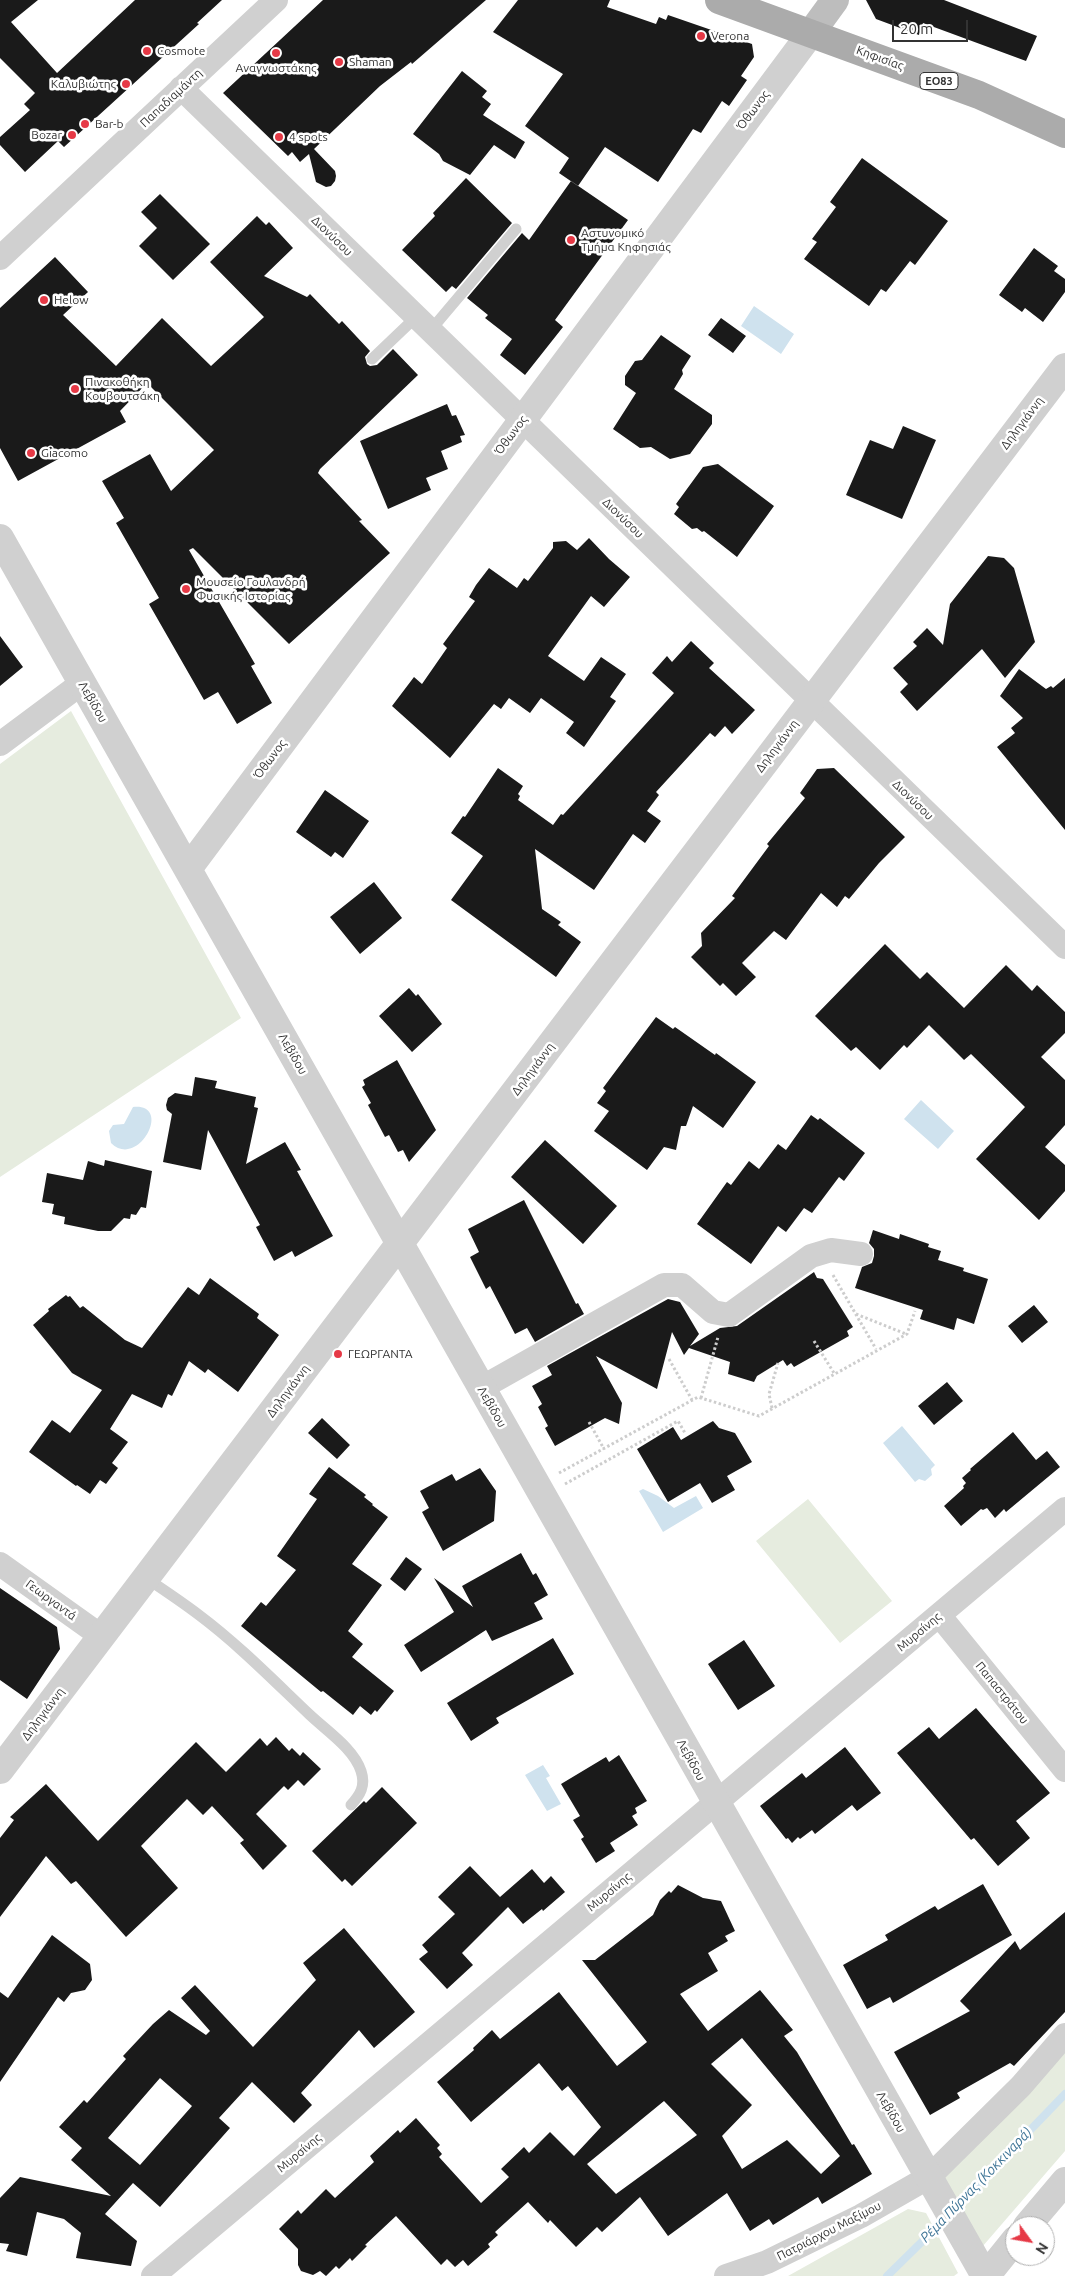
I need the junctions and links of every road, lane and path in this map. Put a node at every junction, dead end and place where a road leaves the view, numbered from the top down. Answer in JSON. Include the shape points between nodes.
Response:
{"nodes":[{"id":1,"x":276,"y":0,"type":"edge"},
{"id":2,"x":720,"y":0,"type":"edge"},
{"id":3,"x":835,"y":0,"type":"edge"},
{"id":4,"x":811,"y":33,"type":"junction"},
{"id":5,"x":181,"y":88,"type":"junction"},
{"id":6,"x":1065,"y":134,"type":"edge"},
{"id":7,"x":516,"y":229,"type":"dead end"},
{"id":8,"x":0,"y":258,"type":"edge"},
{"id":9,"x":423,"y":324,"type":"junction"},
{"id":10,"x":372,"y":359,"type":"dead end"},
{"id":11,"x":1065,"y":367,"type":"edge"},
{"id":12,"x":522,"y":420,"type":"junction"},
{"id":13,"x":0,"y":538,"type":"edge"},
{"id":14,"x":82,"y":683,"type":"junction"},
{"id":15,"x":811,"y":701,"type":"junction"},
{"id":16,"x":0,"y":744,"type":"edge"},
{"id":17,"x":188,"y":869,"type":"junction"},
{"id":18,"x":1065,"y":947,"type":"edge"},
{"id":19,"x":400,"y":1245,"type":"junction"},
{"id":20,"x":820,"y":1252,"type":"junction"},
{"id":21,"x":861,"y":1254,"type":"dead end"},
{"id":22,"x":915,"y":1311,"type":"dead end"},
{"id":23,"x":856,"y":1314,"type":"junction"},
{"id":24,"x":725,"y":1315,"type":"junction"},
{"id":25,"x":906,"y":1334,"type":"junction"},
{"id":26,"x":814,"y":1341,"type":"dead end"},
{"id":27,"x":876,"y":1349,"type":"junction"},
{"id":28,"x":669,"y":1359,"type":"dead end"},
{"id":29,"x":778,"y":1363,"type":"dead end"},
{"id":30,"x":834,"y":1373,"type":"junction"},
{"id":31,"x":481,"y":1388,"type":"junction"},
{"id":32,"x":701,"y":1398,"type":"junction"},
{"id":33,"x":692,"y":1400,"type":"junction"},
{"id":34,"x":772,"y":1408,"type":"junction"},
{"id":35,"x":589,"y":1422,"type":"dead end"},
{"id":36,"x":685,"y":1433,"type":"dead end"},
{"id":37,"x":604,"y":1448,"type":"junction"},
{"id":38,"x":540,"y":1491,"type":"junction"},
{"id":39,"x":1065,"y":1509,"type":"edge"},
{"id":40,"x":0,"y":1564,"type":"edge"},
{"id":41,"x":146,"y":1578,"type":"junction"},
{"id":42,"x":939,"y":1615,"type":"junction"},
{"id":43,"x":101,"y":1636,"type":"junction"},
{"id":44,"x":0,"y":1770,"type":"edge"},
{"id":45,"x":1065,"y":1770,"type":"edge"},
{"id":46,"x":715,"y":1803,"type":"junction"},
{"id":47,"x":351,"y":1806,"type":"dead end"},
{"id":48,"x":1065,"y":2035,"type":"edge"},
{"id":49,"x":928,"y":2177,"type":"junction"},
{"id":50,"x":1065,"y":2181,"type":"edge"},
{"id":51,"x":1035,"y":2216,"type":"edge"},
{"id":52,"x":1005,"y":2252,"type":"edge"},
{"id":53,"x":153,"y":2276,"type":"edge"},
{"id":54,"x":726,"y":2276,"type":"edge"},
{"id":55,"x":985,"y":2276,"type":"edge"}],
"edges":[{"from":1,"to":5,"type":"street","name":"Παπαδιαμάντη"},
{"from":2,"to":4,"type":"main road","name":"Κηφισίας","number":"ΕΟ83"},
{"from":3,"to":4,"type":"main road","name":"Όθωνος"},
{"from":4,"to":6,"type":"main road","name":"Κηφισίας","number":"ΕΟ83","via":[[978,95]]},
{"from":4,"to":12,"type":"street","name":"Όθωνος"},
{"from":5,"to":8,"type":"street","name":"Παπαδιαμάντη"},
{"from":5,"to":9,"type":"street","name":"Διονύσου"},
{"from":7,"to":9,"type":"lane"},
{"from":9,"to":10,"type":"lane"},
{"from":9,"to":12,"type":"street","name":"Διονύσου"},
{"from":11,"to":15,"type":"street","name":"Δηληγιάννη"},
{"from":12,"to":15,"type":"street","name":"Διονύσου"},
{"from":12,"to":17,"type":"street","name":"Όθωνος"},
{"from":13,"to":14,"type":"street","name":"Λεβίδου"},
{"from":14,"to":16,"type":"street"},
{"from":14,"to":17,"type":"street","name":"Λεβίδου"},
{"from":15,"to":18,"type":"street","name":"Διονύσου"},
{"from":15,"to":19,"type":"street","name":"Δηληγιάννη"},
{"from":17,"to":19,"type":"street","name":"Λεβίδου"},
{"from":19,"to":31,"type":"street","name":"Λεβίδου"},
{"from":19,"to":41,"type":"street","name":"Δηληγιάννη"},
{"from":20,"to":21,"type":"street","via":[[832,1250]]},
{"from":20,"to":23,"type":"path"},
{"from":20,"to":24,"type":"street"},
{"from":22,"to":25,"type":"path"},
{"from":23,"to":25,"type":"path"},
{"from":23,"to":27,"type":"path"},
{"from":24,"to":31,"type":"street","via":[[713,1312],[682,1285],[664,1285]]},
{"from":24,"to":32,"type":"path"},
{"from":25,"to":27,"type":"path"},
{"from":26,"to":30,"type":"path"},
{"from":27,"to":30,"type":"path"},
{"from":28,"to":33,"type":"path"},
{"from":29,"to":34,"type":"path","via":[[769,1394]]},
{"from":30,"to":34,"type":"path"},
{"from":31,"to":38,"type":"street","name":"Λεβίδου"},
{"from":32,"to":33,"type":"path"},
{"from":32,"to":34,"type":"path","via":[[759,1416]]},
{"from":33,"to":37,"type":"path"},
{"from":35,"to":37,"type":"path"},
{"from":36,"to":38,"type":"path","via":[[678,1421]]},
{"from":37,"to":38,"type":"path"},
{"from":38,"to":46,"type":"street","name":"Λεβίδου"},
{"from":39,"to":42,"type":"street","name":"Μυρσίνης"},
{"from":40,"to":43,"type":"street","name":"Γεωργαντά"},
{"from":41,"to":43,"type":"street","name":"Δηληγιάννη"},
{"from":41,"to":47,"type":"lane","via":[[200,1615],[341,1743],[355,1760],[363,1784],[360,1795]]},
{"from":42,"to":45,"type":"street","name":"Παπαστράτου"},
{"from":42,"to":46,"type":"street","name":"Μυρσίνης"},
{"from":43,"to":44,"type":"street","name":"Δηληγιάννη"},
{"from":46,"to":49,"type":"street","name":"Λεβίδου"},
{"from":46,"to":53,"type":"street","name":"Μυρσίνης"},
{"from":48,"to":49,"type":"street","name":"Πατριάρχου Μαξίμου","via":[[1021,2086]]},
{"from":49,"to":54,"type":"street","name":"Πατριάρχου Μαξίμου","via":[[836,2229],[767,2262]]},
{"from":49,"to":55,"type":"street","name":"Λεβίδου"},
{"from":50,"to":51,"type":"street"},
{"from":52,"to":55,"type":"street"}]}
